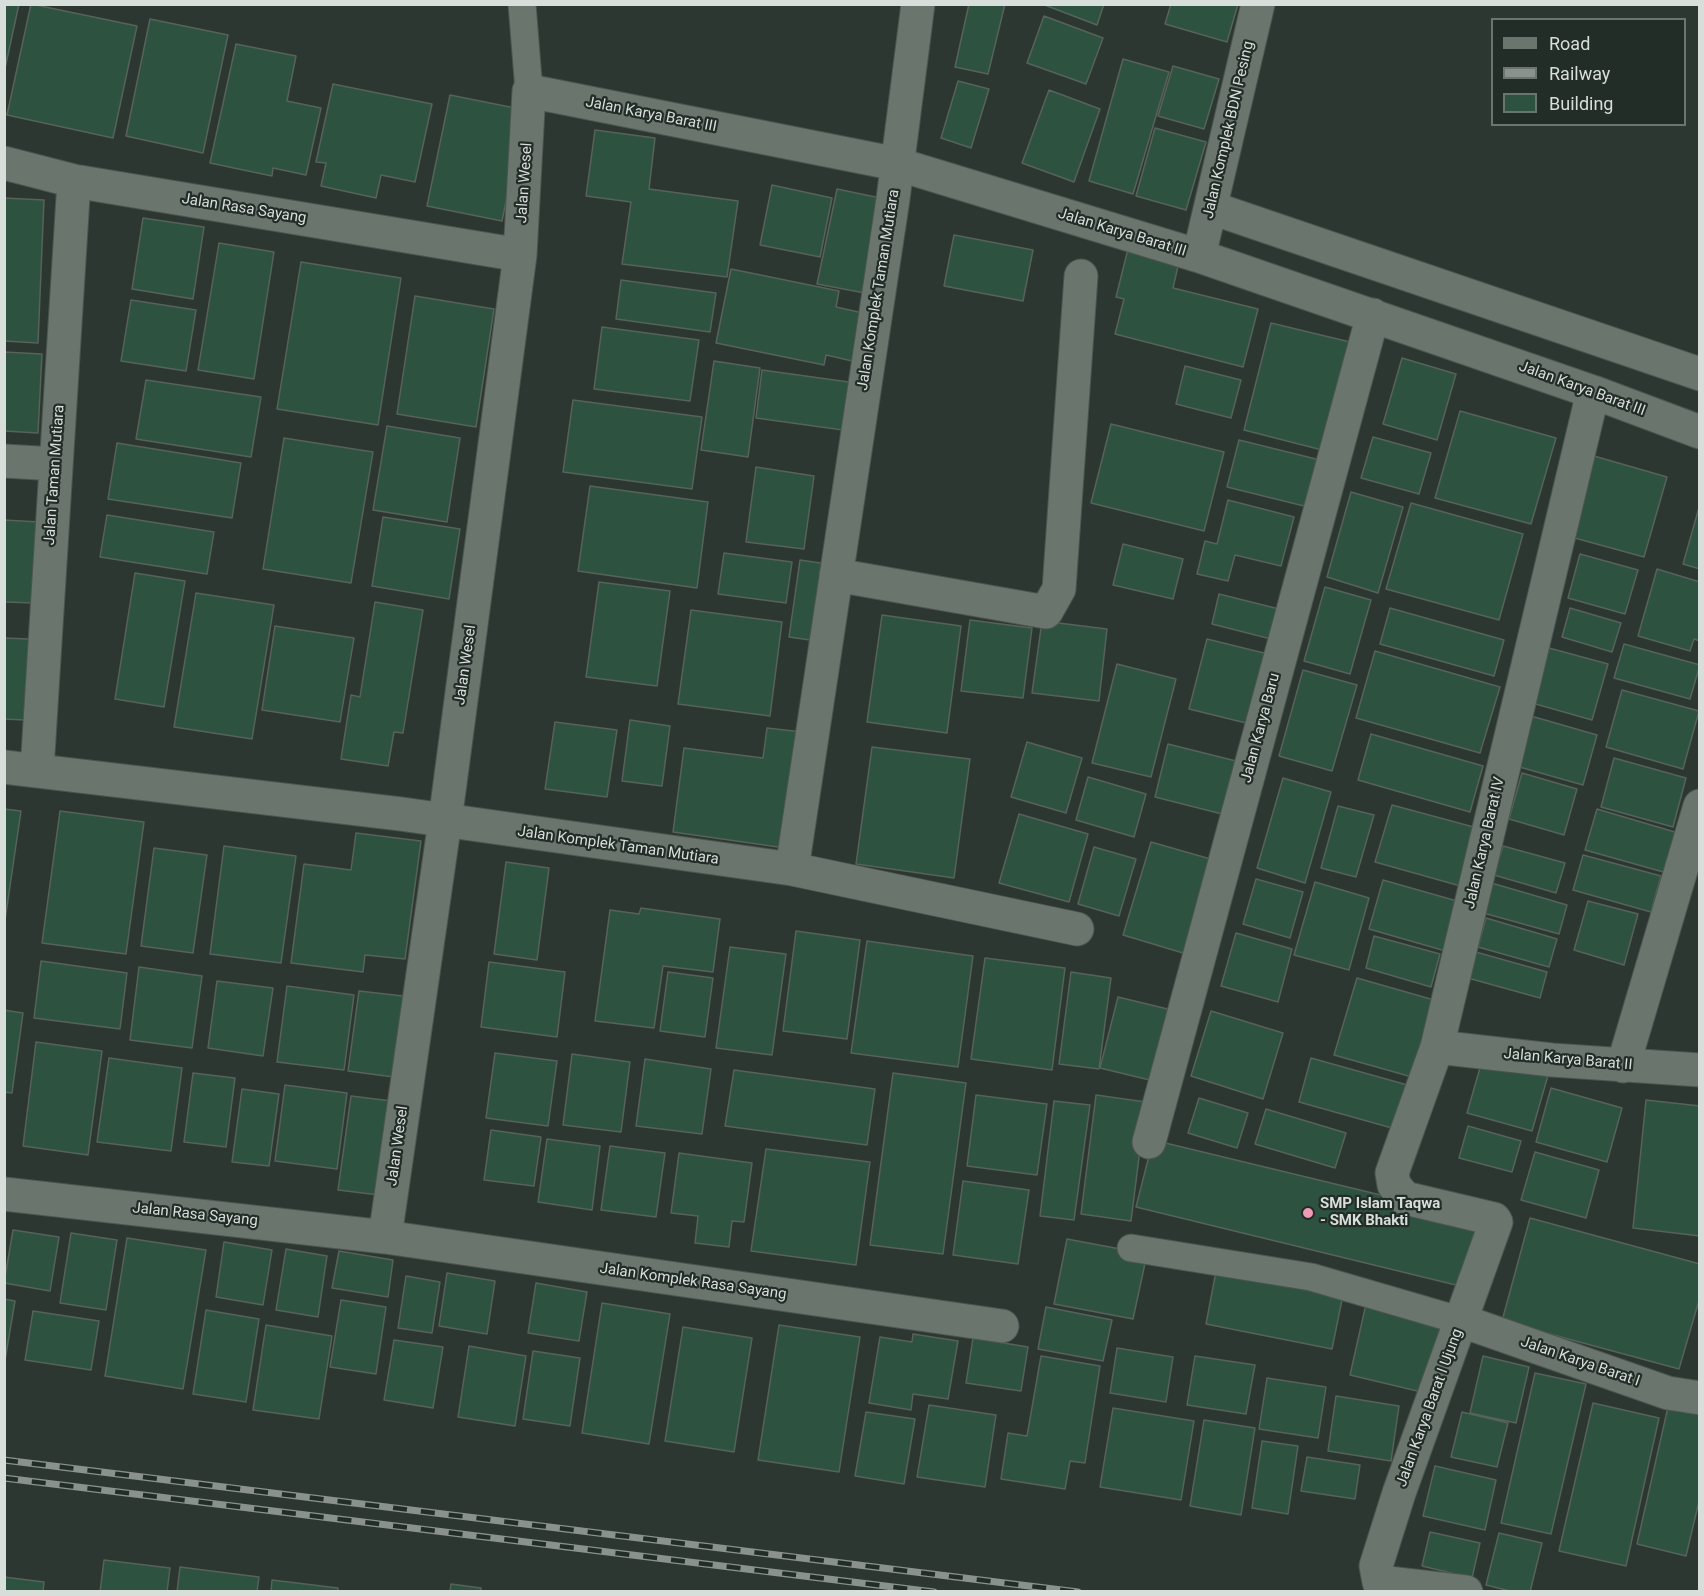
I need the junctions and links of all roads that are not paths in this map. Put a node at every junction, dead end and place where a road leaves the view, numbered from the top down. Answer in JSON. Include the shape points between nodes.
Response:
{"nodes":[{"id":1,"x":522,"y":4,"type":"edge"},
{"id":2,"x":918,"y":4,"type":"edge"},
{"id":3,"x":1258,"y":4,"type":"edge"},
{"id":4,"x":529,"y":91,"type":"junction"},
{"id":5,"x":4,"y":163,"type":"edge"},
{"id":6,"x":897,"y":164,"type":"junction"},
{"id":7,"x":74,"y":181,"type":"junction"},
{"id":8,"x":1212,"y":208,"type":"junction"},
{"id":9,"x":520,"y":255,"type":"junction"},
{"id":10,"x":1199,"y":256,"type":"junction"},
{"id":11,"x":1081,"y":276,"type":"dead end"},
{"id":12,"x":1373,"y":315,"type":"junction"},
{"id":13,"x":1700,"y":374,"type":"edge"},
{"id":14,"x":1593,"y":392,"type":"junction"},
{"id":15,"x":1700,"y":432,"type":"edge"},
{"id":16,"x":4,"y":461,"type":"edge"},
{"id":17,"x":56,"y":464,"type":"junction"},
{"id":18,"x":836,"y":575,"type":"junction"},
{"id":19,"x":4,"y":767,"type":"edge"},
{"id":20,"x":37,"y":770,"type":"junction"},
{"id":21,"x":1700,"y":806,"type":"edge"},
{"id":22,"x":445,"y":821,"type":"junction"},
{"id":23,"x":792,"y":869,"type":"junction"},
{"id":24,"x":1077,"y":928,"type":"dead end"},
{"id":25,"x":1437,"y":1047,"type":"junction"},
{"id":26,"x":1623,"y":1066,"type":"junction"},
{"id":27,"x":1700,"y":1070,"type":"edge"},
{"id":28,"x":1149,"y":1142,"type":"dead end"},
{"id":29,"x":4,"y":1194,"type":"edge"},
{"id":30,"x":1494,"y":1219,"type":"joint"},
{"id":31,"x":385,"y":1237,"type":"junction"},
{"id":32,"x":1131,"y":1248,"type":"dead end"},
{"id":33,"x":1462,"y":1321,"type":"junction"},
{"id":34,"x":1002,"y":1326,"type":"dead end"},
{"id":35,"x":1700,"y":1398,"type":"edge"},
{"id":36,"x":1466,"y":1592,"type":"edge"}],
"edges":[{"from":1,"to":4,"type":"lane"},
{"from":2,"to":6,"type":"street","name":"Jalan Komplek Taman Mutiara"},
{"from":3,"to":8,"type":"street","name":"Jalan Komplek BDN Pesing"},
{"from":4,"to":6,"type":"street","name":"Jalan Karya Barat III"},
{"from":4,"to":9,"type":"street","name":"Jalan Wesel"},
{"from":5,"to":7,"type":"street","name":"Jalan Rasa Sayang"},
{"from":6,"to":10,"type":"street","name":"Jalan Karya Barat III"},
{"from":6,"to":18,"type":"street","name":"Jalan Komplek Taman Mutiara"},
{"from":7,"to":9,"type":"street","name":"Jalan Rasa Sayang"},
{"from":7,"to":17,"type":"street","name":"Jalan Taman Mutiara"},
{"from":8,"to":10,"type":"street","name":"Jalan Komplek BDN Pesing"},
{"from":8,"to":13,"type":"street"},
{"from":9,"to":22,"type":"street","name":"Jalan Wesel"},
{"from":10,"to":12,"type":"street","name":"Jalan Karya Barat III"},
{"from":11,"to":18,"type":"street","via":[[1059,589],[1046,612]]},
{"from":12,"to":14,"type":"street","name":"Jalan Karya Barat III"},
{"from":12,"to":28,"type":"street","name":"Jalan Karya Baru"},
{"from":14,"to":15,"type":"street","name":"Jalan Karya Barat III"},
{"from":14,"to":25,"type":"street","name":"Jalan Karya Barat IV"},
{"from":16,"to":17,"type":"street"},
{"from":17,"to":20,"type":"street","name":"Jalan Taman Mutiara"},
{"from":18,"to":23,"type":"street","name":"Jalan Komplek Taman Mutiara"},
{"from":19,"to":20,"type":"street"},
{"from":20,"to":22,"type":"street"},
{"from":21,"to":26,"type":"street"},
{"from":22,"to":23,"type":"street","name":"Jalan Komplek Taman Mutiara"},
{"from":22,"to":31,"type":"street","name":"Jalan Wesel"},
{"from":23,"to":24,"type":"street","name":"Jalan Komplek Taman Mutiara"},
{"from":25,"to":26,"type":"street","name":"Jalan Karya Barat II"},
{"from":25,"to":30,"type":"street","name":"Jalan Karya Barat IV","via":[[1399,1150],[1392,1173],[1394,1185],[1405,1198]]},
{"from":26,"to":27,"type":"street","name":"Jalan Karya Barat II"},
{"from":29,"to":31,"type":"street","name":"Jalan Rasa Sayang"},
{"from":30,"to":33,"type":"street","name":"Jalan Karya Barat I Ujung","via":[[1496,1227]]},
{"from":31,"to":34,"type":"street","name":"Jalan Komplek Rasa Sayang"},
{"from":32,"to":33,"type":"lane","via":[[1311,1276]]},
{"from":33,"to":35,"type":"street","name":"Jalan Karya Barat I","via":[[1668,1393]]},
{"from":33,"to":36,"type":"street","name":"Jalan Karya Barat I Ujung","via":[[1376,1566],[1379,1582]]}]}
